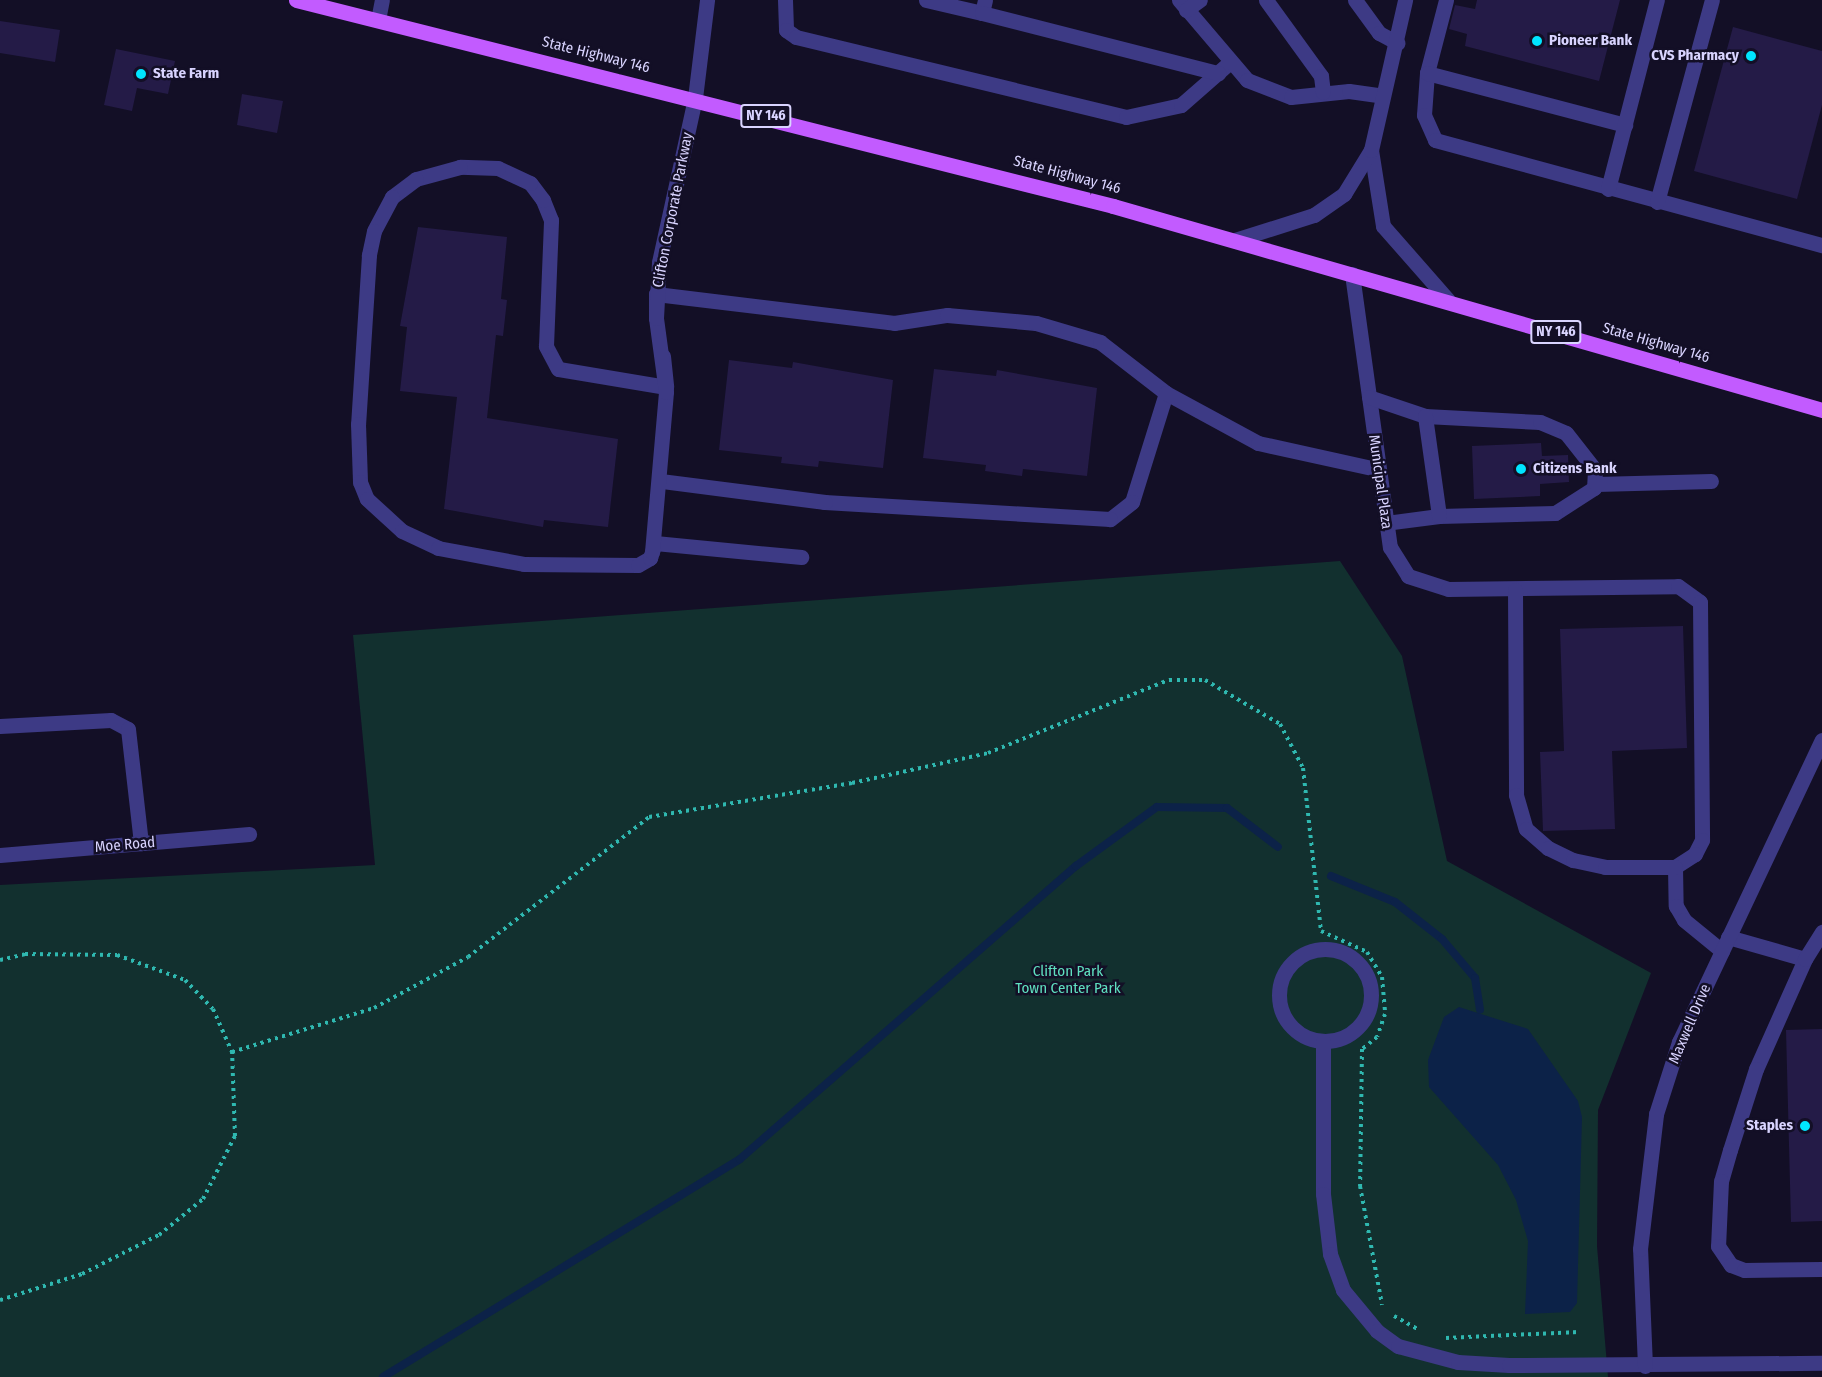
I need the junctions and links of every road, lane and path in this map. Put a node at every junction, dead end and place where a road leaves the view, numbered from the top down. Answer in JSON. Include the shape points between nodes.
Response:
{"nodes":[{"id":1,"x":296,"y":0,"type":"edge"},
{"id":2,"x":382,"y":0,"type":"edge"},
{"id":3,"x":707,"y":0,"type":"edge"},
{"id":4,"x":785,"y":0,"type":"edge"},
{"id":5,"x":926,"y":0,"type":"edge"},
{"id":6,"x":1200,"y":0,"type":"edge"},
{"id":7,"x":1266,"y":0,"type":"edge"},
{"id":8,"x":1355,"y":0,"type":"edge"},
{"id":9,"x":1405,"y":0,"type":"edge"},
{"id":10,"x":1446,"y":0,"type":"edge"},
{"id":11,"x":1657,"y":0,"type":"edge"},
{"id":12,"x":1712,"y":0,"type":"edge"},
{"id":13,"x":1182,"y":5,"type":"edge"},
{"id":14,"x":984,"y":7,"type":"edge"},
{"id":15,"x":378,"y":20,"type":"junction"},
{"id":16,"x":1398,"y":43,"type":"junction"},
{"id":17,"x":1224,"y":68,"type":"junction"},
{"id":18,"x":1427,"y":73,"type":"junction"},
{"id":19,"x":1323,"y":92,"type":"junction"},
{"id":20,"x":1383,"y":96,"type":"junction"},
{"id":21,"x":695,"y":98,"type":"junction"},
{"id":22,"x":1625,"y":126,"type":"junction"},
{"id":23,"x":1371,"y":150,"type":"junction"},
{"id":24,"x":1608,"y":189,"type":"junction"},
{"id":25,"x":1657,"y":202,"type":"junction"},
{"id":26,"x":1235,"y":240,"type":"junction"},
{"id":27,"x":1822,"y":245,"type":"edge"},
{"id":28,"x":1352,"y":274,"type":"junction"},
{"id":29,"x":657,"y":294,"type":"junction"},
{"id":30,"x":1448,"y":300,"type":"junction"},
{"id":31,"x":666,"y":387,"type":"junction"},
{"id":32,"x":1166,"y":393,"type":"junction"},
{"id":33,"x":1369,"y":397,"type":"junction"},
{"id":34,"x":1822,"y":410,"type":"edge"},
{"id":35,"x":1425,"y":416,"type":"junction"},
{"id":36,"x":1376,"y":469,"type":"junction"},
{"id":37,"x":662,"y":481,"type":"junction"},
{"id":38,"x":1711,"y":481,"type":"dead end"},
{"id":39,"x":1596,"y":484,"type":"junction"},
{"id":40,"x":1439,"y":516,"type":"junction"},
{"id":41,"x":1386,"y":523,"type":"junction"},
{"id":42,"x":655,"y":543,"type":"junction"},
{"id":43,"x":801,"y":557,"type":"dead end"},
{"id":44,"x":1515,"y":590,"type":"junction"},
{"id":45,"x":0,"y":726,"type":"edge"},
{"id":46,"x":1822,"y":740,"type":"edge"},
{"id":47,"x":249,"y":834,"type":"dead end"},
{"id":48,"x":141,"y":843,"type":"junction"},
{"id":49,"x":0,"y":855,"type":"edge"},
{"id":50,"x":1675,"y":867,"type":"junction"},
{"id":51,"x":1822,"y":932,"type":"edge"},
{"id":52,"x":1725,"y":944,"type":"junction"},
{"id":53,"x":1805,"y":959,"type":"junction"},
{"id":54,"x":0,"y":960,"type":"edge"},
{"id":55,"x":1323,"y":1041,"type":"junction"},
{"id":56,"x":232,"y":1052,"type":"junction"},
{"id":57,"x":1822,"y":1269,"type":"edge"},
{"id":58,"x":0,"y":1300,"type":"edge"},
{"id":59,"x":1579,"y":1332,"type":"dead end"},
{"id":60,"x":1822,"y":1363,"type":"edge"},
{"id":61,"x":1645,"y":1366,"type":"junction"}],
"edges":[{"from":1,"to":15,"type":"main road","name":"State Highway 146","number":"NY 146"},
{"from":2,"to":15,"type":"street"},
{"from":3,"to":21,"type":"street","name":"Clifton Corporate Parkway"},
{"from":4,"to":17,"type":"street","via":[[786,30],[796,37],[1110,115],[1167,112]]},
{"from":5,"to":14,"type":"street"},
{"from":6,"to":13,"type":"street"},
{"from":7,"to":19,"type":"street","via":[[1321,76]]},
{"from":8,"to":16,"type":"street","via":[[1379,33]]},
{"from":9,"to":16,"type":"street"},
{"from":10,"to":18,"type":"street"},
{"from":11,"to":22,"type":"street"},
{"from":12,"to":25,"type":"street"},
{"from":13,"to":17,"type":"street"},
{"from":14,"to":17,"type":"street"},
{"from":15,"to":21,"type":"main road","name":"State Highway 146","number":"NY 146"},
{"from":16,"to":20,"type":"street"},
{"from":17,"to":19,"type":"street","via":[[1291,97]]},
{"from":18,"to":22,"type":"street"},
{"from":18,"to":24,"type":"street","via":[[1424,115],[1435,140]]},
{"from":19,"to":20,"type":"street"},
{"from":20,"to":23,"type":"street"},
{"from":21,"to":26,"type":"main road","name":"State Highway 146","number":"NY 146"},
{"from":21,"to":29,"type":"street","name":"Clifton Corporate Parkway"},
{"from":22,"to":24,"type":"street"},
{"from":23,"to":26,"type":"street","via":[[1334,204]]},
{"from":23,"to":30,"type":"street","via":[[1383,226]]},
{"from":24,"to":25,"type":"street"},
{"from":25,"to":27,"type":"street"},
{"from":26,"to":28,"type":"main road","name":"State Highway 146","number":"NY 146"},
{"from":28,"to":30,"type":"main road","name":"State Highway 146","number":"NY 146"},
{"from":28,"to":33,"type":"street","name":"Municipal Plaza"},
{"from":29,"to":31,"type":"street","name":"Clifton Corporate Parkway","via":[[656,318]]},
{"from":29,"to":32,"type":"street","via":[[894,323],[947,315],[1036,323],[1100,342]]},
{"from":30,"to":34,"type":"main road","name":"State Highway 146","number":"NY 146"},
{"from":31,"to":37,"type":"street"},
{"from":31,"to":42,"type":"street","via":[[569,371],[550,362],[546,346],[550,220],[530,183],[498,168],[460,167],[416,179],[392,197],[374,231],[369,255],[358,424],[360,482],[367,499],[402,531],[438,548],[524,564],[638,565],[650,558]]},
{"from":32,"to":36,"type":"street","via":[[1258,442]]},
{"from":32,"to":37,"type":"street","via":[[1132,502],[1110,519],[825,502]]},
{"from":33,"to":35,"type":"street"},
{"from":33,"to":36,"type":"street","name":"Municipal Plaza"},
{"from":35,"to":39,"type":"street","via":[[1540,422],[1579,445],[1595,470]]},
{"from":35,"to":40,"type":"street"},
{"from":36,"to":41,"type":"street","name":"Municipal Plaza"},
{"from":37,"to":42,"type":"street"},
{"from":38,"to":39,"type":"street"},
{"from":39,"to":40,"type":"street","via":[[1571,507],[1555,513]]},
{"from":40,"to":41,"type":"street"},
{"from":41,"to":44,"type":"street","name":"Municipal Plaza","via":[[1390,547],[1408,576],[1448,589]]},
{"from":42,"to":43,"type":"street"},
{"from":44,"to":50,"type":"street","via":[[1516,795],[1526,829],[1548,848],[1573,860],[1605,867]]},
{"from":44,"to":50,"type":"street","name":"Municipal Plaza","via":[[1678,586],[1700,602],[1702,840],[1695,854]]},
{"from":45,"to":48,"type":"street","via":[[111,720],[128,729]]},
{"from":46,"to":52,"type":"street","name":"Maxwell Drive"},
{"from":47,"to":48,"type":"street","name":"Moe Road"},
{"from":48,"to":49,"type":"street","name":"Moe Road"},
{"from":50,"to":52,"type":"street","via":[[1676,906],[1684,920]]},
{"from":51,"to":53,"type":"street"},
{"from":52,"to":53,"type":"street"},
{"from":52,"to":61,"type":"street","name":"Maxwell Drive","via":[[1679,1042],[1656,1114],[1640,1249]]},
{"from":53,"to":57,"type":"street","via":[[1756,1069],[1721,1181],[1717,1227],[1722,1256],[1744,1270]]},
{"from":54,"to":56,"type":"path","via":[[25,954],[117,955],[185,980],[213,1009]]},
{"from":55,"to":55,"type":"street","via":[[1359,1026],[1370,1005],[1371,989],[1357,961],[1326,948],[1299,956],[1288,965],[1278,992],[1286,1020],[1295,1031]]},
{"from":55,"to":61,"type":"street","via":[[1323,1194],[1329,1254],[1343,1290],[1377,1331],[1421,1356],[1458,1362]]},
{"from":56,"to":58,"type":"path","via":[[235,1136],[203,1199],[159,1235],[82,1274]]},
{"from":56,"to":59,"type":"path","via":[[374,1008],[468,957],[649,818],[852,783],[988,753],[1169,680],[1205,680],[1280,724],[1303,768],[1321,930],[1367,952],[1382,977],[1385,1014],[1377,1037],[1362,1049],[1360,1186],[1382,1305],[1403,1321],[1443,1338]]},
{"from":60,"to":61,"type":"street"}]}
